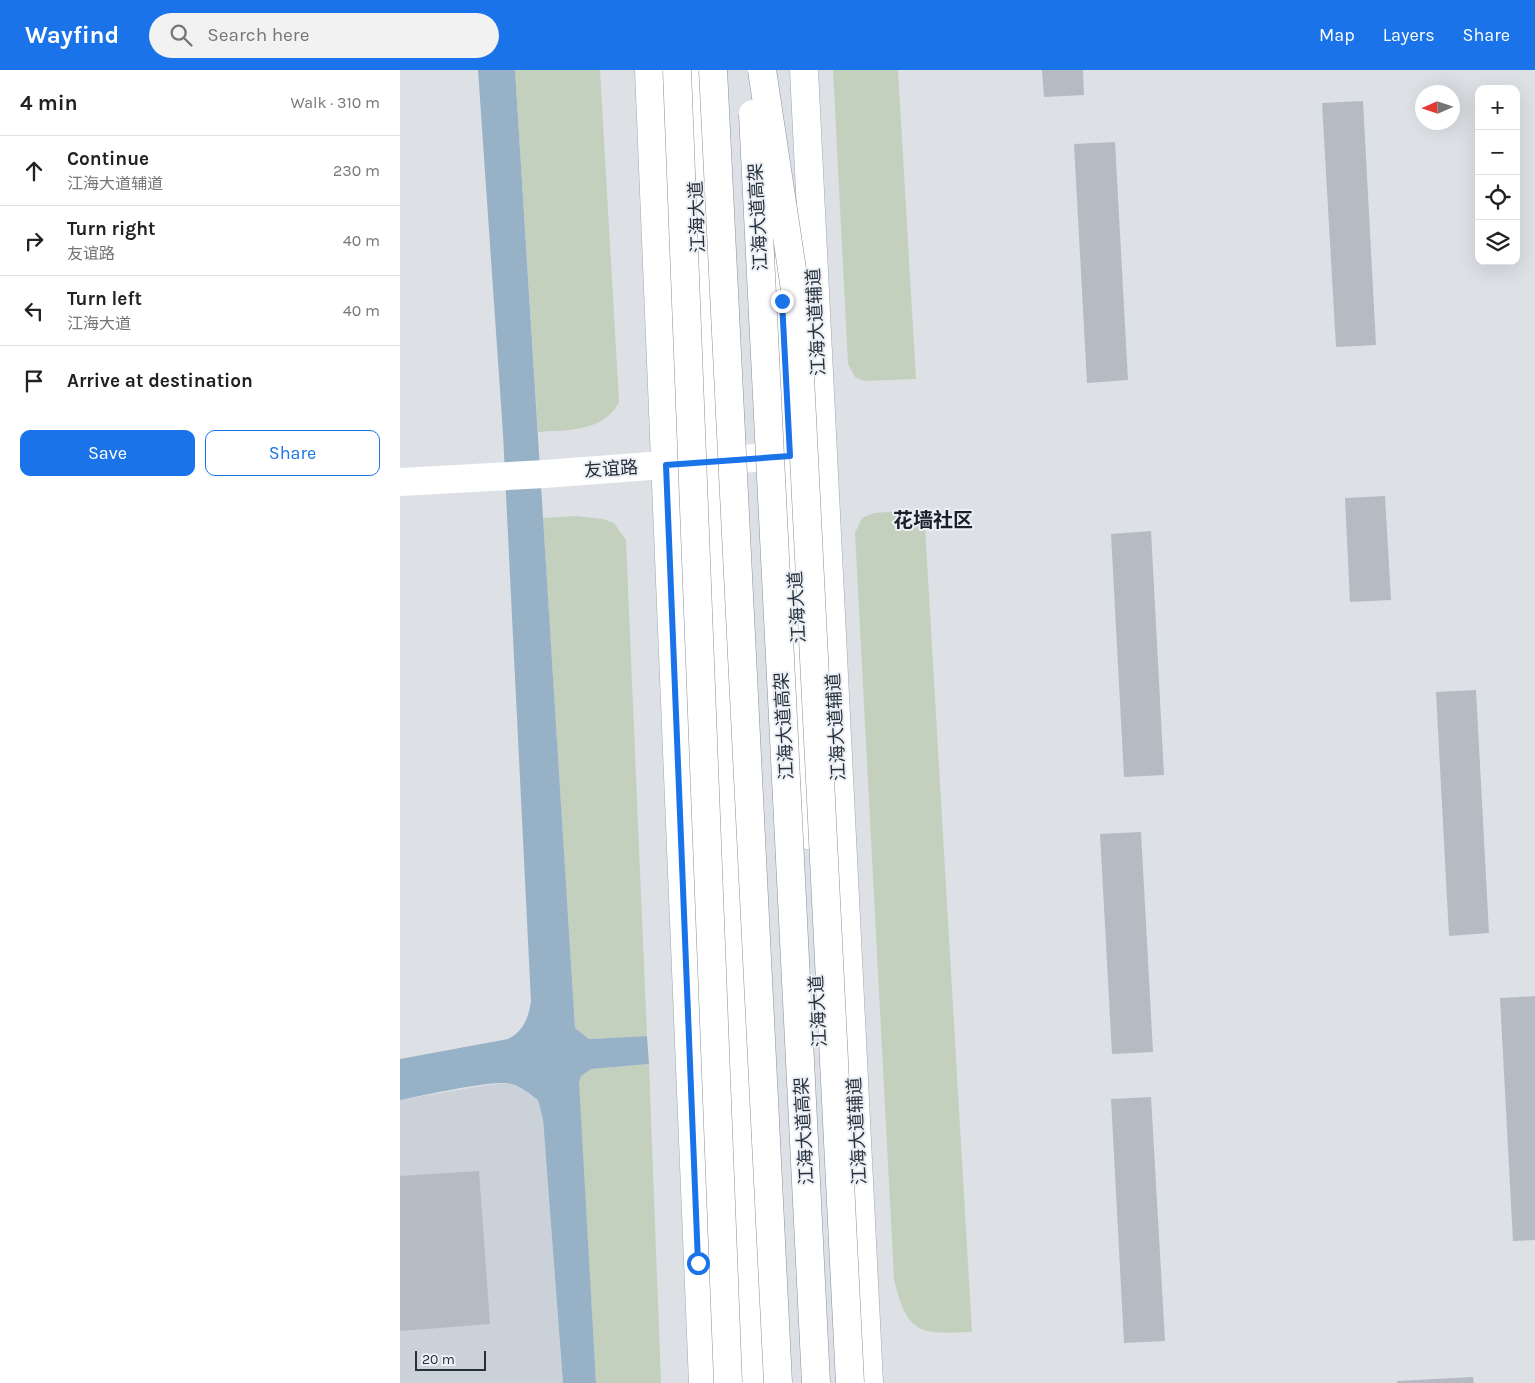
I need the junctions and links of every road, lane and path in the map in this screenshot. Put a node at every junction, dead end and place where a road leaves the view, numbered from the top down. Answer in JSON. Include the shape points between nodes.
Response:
{"nodes":[{"id":1,"x":649,"y":70,"type":"edge"},
{"id":2,"x":677,"y":70,"type":"edge"},
{"id":3,"x":691,"y":70,"type":"edge"},
{"id":4,"x":713,"y":70,"type":"edge"},
{"id":5,"x":750,"y":70,"type":"edge"},
{"id":6,"x":762,"y":70,"type":"edge"},
{"id":7,"x":772,"y":70,"type":"edge"},
{"id":8,"x":804,"y":70,"type":"edge"},
{"id":9,"x":823,"y":454,"type":"junction"},
{"id":10,"x":790,"y":456,"type":"junction"},
{"id":11,"x":708,"y":461,"type":"junction"},
{"id":12,"x":666,"y":465,"type":"junction"},
{"id":13,"x":400,"y":482,"type":"edge"},
{"id":14,"x":703,"y":1383,"type":"edge"},
{"id":15,"x":728,"y":1383,"type":"edge"},
{"id":16,"x":751,"y":1383,"type":"edge"},
{"id":17,"x":778,"y":1383,"type":"edge"},
{"id":18,"x":816,"y":1383,"type":"edge"},
{"id":19,"x":837,"y":1383,"type":"edge"},
{"id":20,"x":850,"y":1383,"type":"edge"},
{"id":21,"x":870,"y":1383,"type":"edge"}],
"edges":[{"from":1,"to":12,"type":"main road"},
{"from":2,"to":15,"type":"main road","bridge":true},
{"from":3,"to":11,"type":"main road","name":"江海大道"},
{"from":4,"to":17,"type":"main road","bridge":true},
{"from":5,"to":18,"type":"main road","name":"江海大道高架","bridge":true},
{"from":6,"to":20,"type":"main road","bridge":true,"via":[[796,296]]},
{"from":7,"to":10,"type":"main road","name":"江海大道"},
{"from":8,"to":9,"type":"main road","name":"江海大道辅道"},
{"from":9,"to":10,"type":"main road","name":"友谊路"},
{"from":9,"to":21,"type":"main road","name":"江海大道辅道"},
{"from":10,"to":11,"type":"main road","name":"友谊路"},
{"from":10,"to":19,"type":"main road","name":"江海大道"},
{"from":11,"to":12,"type":"main road","name":"友谊路"},
{"from":11,"to":16,"type":"main road","name":"江海大道"},
{"from":12,"to":13,"type":"main road","name":"友谊路"},
{"from":12,"to":14,"type":"main road"}]}
